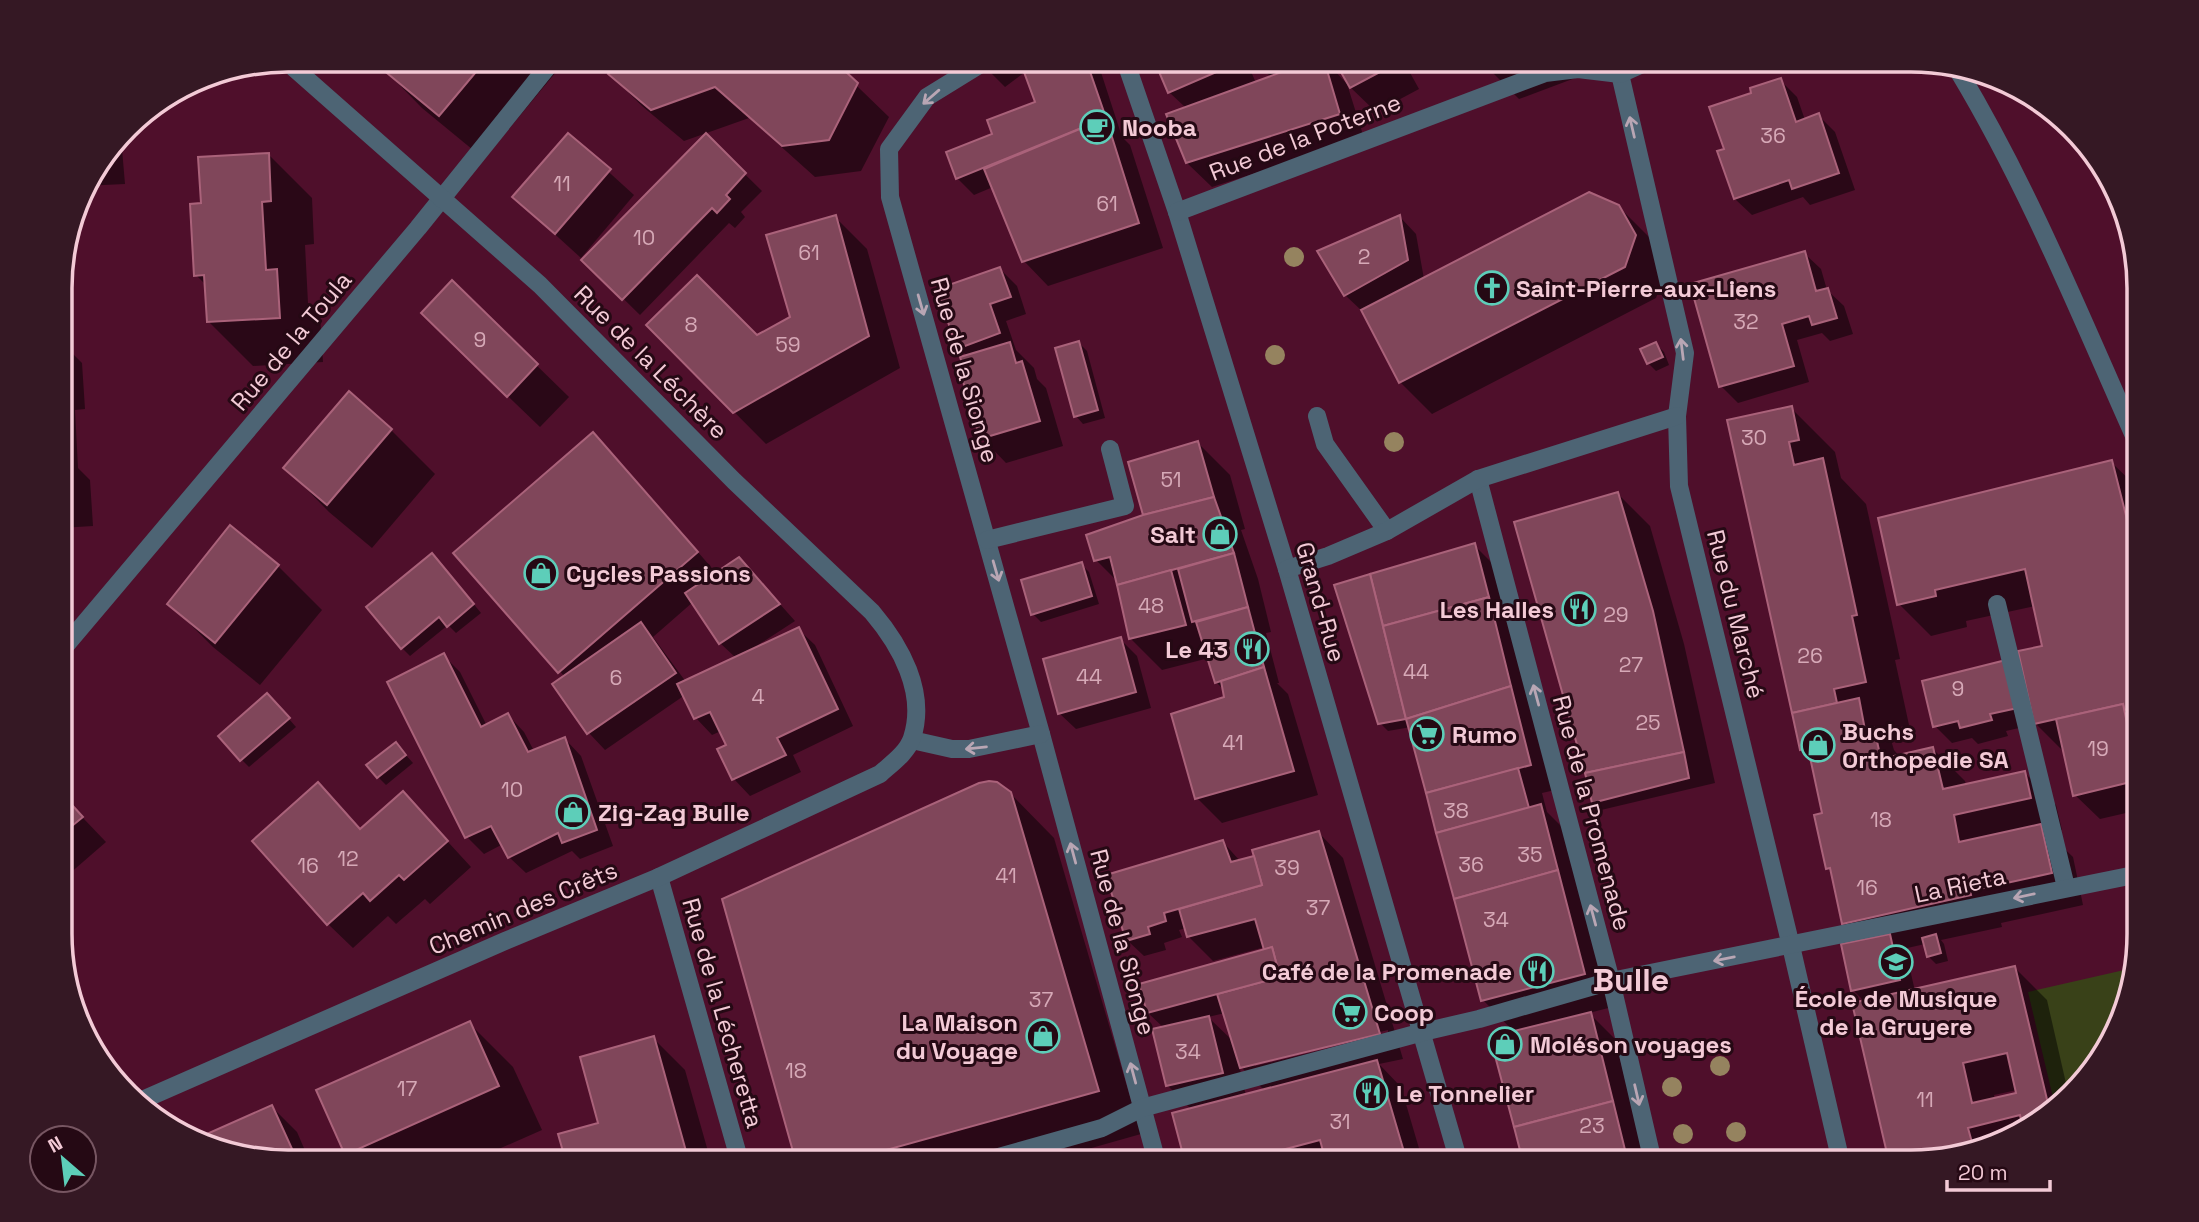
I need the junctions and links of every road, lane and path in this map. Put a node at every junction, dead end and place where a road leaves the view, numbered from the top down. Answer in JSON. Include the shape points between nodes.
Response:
{"nodes":[{"id":1,"x":298,"y":72,"type":"edge"},
{"id":2,"x":543,"y":72,"type":"edge"},
{"id":3,"x":968,"y":72,"type":"edge"},
{"id":4,"x":1129,"y":72,"type":"edge"},
{"id":5,"x":1553,"y":72,"type":"edge"},
{"id":6,"x":1603,"y":72,"type":"edge"},
{"id":7,"x":1624,"y":72,"type":"edge"},
{"id":8,"x":1620,"y":74,"type":"junction"},
{"id":9,"x":1963,"y":78,"type":"edge"},
{"id":10,"x":1979,"y":82,"type":"edge"},
{"id":11,"x":1992,"y":127,"type":"junction"},
{"id":12,"x":441,"y":200,"type":"junction"},
{"id":13,"x":1177,"y":212,"type":"junction"},
{"id":14,"x":1317,"y":416,"type":"dead end"},
{"id":15,"x":1677,"y":416,"type":"junction"},
{"id":16,"x":2127,"y":420,"type":"edge"},
{"id":17,"x":1110,"y":449,"type":"dead end"},
{"id":18,"x":1478,"y":479,"type":"junction"},
{"id":19,"x":1387,"y":531,"type":"junction"},
{"id":20,"x":987,"y":540,"type":"junction"},
{"id":21,"x":1287,"y":569,"type":"junction"},
{"id":22,"x":1997,"y":604,"type":"dead end"},
{"id":23,"x":72,"y":638,"type":"edge"},
{"id":24,"x":1041,"y":734,"type":"junction"},
{"id":25,"x":912,"y":740,"type":"junction"},
{"id":26,"x":2127,"y":876,"type":"edge"},
{"id":27,"x":659,"y":877,"type":"junction"},
{"id":28,"x":2066,"y":887,"type":"junction"},
{"id":29,"x":1791,"y":946,"type":"junction"},
{"id":30,"x":1611,"y":981,"type":"junction"},
{"id":31,"x":1423,"y":1032,"type":"junction"},
{"id":32,"x":147,"y":1098,"type":"edge"},
{"id":33,"x":1142,"y":1108,"type":"junction"},
{"id":34,"x":737,"y":1150,"type":"edge"},
{"id":35,"x":1024,"y":1150,"type":"edge"},
{"id":36,"x":1154,"y":1150,"type":"edge"},
{"id":37,"x":1457,"y":1150,"type":"edge"},
{"id":38,"x":1650,"y":1150,"type":"edge"},
{"id":39,"x":1838,"y":1150,"type":"edge"}],
"edges":[{"from":1,"to":12,"type":"street","name":"Rue de la Léchère"},
{"from":2,"to":12,"type":"street","name":"Rue de la Toula"},
{"from":3,"to":20,"type":"street","name":"Rue de la Sionge","one_way":true,"via":[[927,97],[889,149],[890,197]]},
{"from":4,"to":13,"type":"street","name":"Grand-Rue"},
{"from":5,"to":13,"type":"street","name":"Rue de la Poterne"},
{"from":6,"to":8,"type":"street","name":"Rue de la Poterne"},
{"from":7,"to":8,"type":"street"},
{"from":15,"to":8,"type":"street","name":"Rue du Marché","one_way":true,"via":[[1685,353]]},
{"from":9,"to":11,"type":"street"},
{"from":10,"to":11,"type":"street"},
{"from":11,"to":16,"type":"street","via":[[2037,215]]},
{"from":12,"to":23,"type":"street","name":"Rue de la Toula"},
{"from":12,"to":25,"type":"street","name":"Rue de la Léchère","via":[[540,285],[734,481],[872,612],[891,635],[909,670],[916,717]]},
{"from":13,"to":21,"type":"street","name":"Grand-Rue"},
{"from":14,"to":19,"type":"street","via":[[1325,444]]},
{"from":15,"to":18,"type":"street"},
{"from":15,"to":29,"type":"street","name":"Rue du Marché","via":[[1679,486]]},
{"from":17,"to":20,"type":"street","via":[[1125,506]]},
{"from":18,"to":19,"type":"street"},
{"from":30,"to":18,"type":"street","name":"Rue de la Promenade","one_way":true},
{"from":19,"to":21,"type":"street"},
{"from":20,"to":24,"type":"street","name":"Rue de la Sionge","one_way":true},
{"from":21,"to":31,"type":"street","name":"Grand-Rue"},
{"from":22,"to":28,"type":"street"},
{"from":24,"to":25,"type":"street","one_way":true,"via":[[969,749]]},
{"from":33,"to":24,"type":"street","name":"Rue de la Sionge","one_way":true},
{"from":25,"to":27,"type":"street","name":"Chemin des Crêts","via":[[880,774]]},
{"from":26,"to":28,"type":"street","name":"La Rieta"},
{"from":27,"to":32,"type":"street","name":"Chemin des Crêts"},
{"from":27,"to":34,"type":"street","name":"Rue de la Lécheretta"},
{"from":28,"to":29,"type":"street","name":"La Rieta","one_way":true},
{"from":29,"to":30,"type":"street","name":"La Rieta","one_way":true},
{"from":29,"to":39,"type":"street","name":"Rue du Marché"},
{"from":30,"to":31,"type":"street","name":"La Rieta"},
{"from":30,"to":38,"type":"street","name":"Rue de la Promenade","one_way":true},
{"from":31,"to":33,"type":"street","name":"La Rieta"},
{"from":31,"to":37,"type":"street","name":"Grand-Rue"},
{"from":33,"to":35,"type":"street","name":"La Rieta","via":[[1102,1128]]},
{"from":33,"to":36,"type":"street","name":"Rue de la Sionge"}]}
